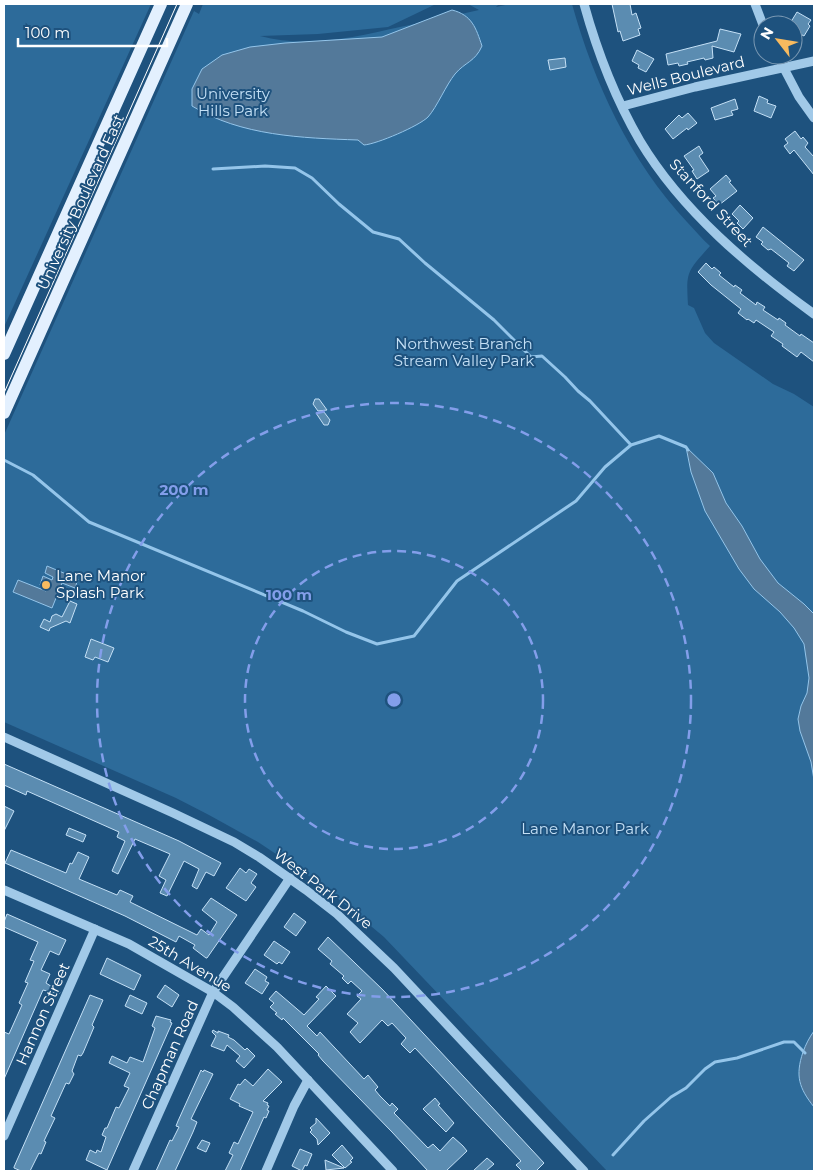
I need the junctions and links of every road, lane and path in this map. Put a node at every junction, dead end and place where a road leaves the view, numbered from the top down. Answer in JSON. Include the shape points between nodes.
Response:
{"nodes":[{"id":1,"x":161,"y":4,"type":"edge"},
{"id":2,"x":187,"y":4,"type":"edge"},
{"id":3,"x":584,"y":4,"type":"edge"},
{"id":4,"x":814,"y":61,"type":"edge"},
{"id":5,"x":782,"y":67,"type":"junction"},
{"id":6,"x":623,"y":106,"type":"junction"},
{"id":7,"x":814,"y":118,"type":"edge"},
{"id":8,"x":814,"y":314,"type":"edge"},
{"id":9,"x":4,"y":354,"type":"edge"},
{"id":10,"x":4,"y":413,"type":"edge"},
{"id":11,"x":4,"y":737,"type":"edge"},
{"id":12,"x":290,"y":878,"type":"junction"},
{"id":13,"x":4,"y":890,"type":"edge"},
{"id":14,"x":95,"y":929,"type":"junction"},
{"id":15,"x":213,"y":992,"type":"junction"},
{"id":16,"x":308,"y":1080,"type":"junction"},
{"id":17,"x":4,"y":1136,"type":"edge"},
{"id":18,"x":133,"y":1171,"type":"edge"},
{"id":19,"x":266,"y":1171,"type":"edge"},
{"id":20,"x":393,"y":1171,"type":"edge"},
{"id":21,"x":584,"y":1171,"type":"edge"}],
"edges":[{"from":1,"to":9,"type":"main road","name":"University Boulevard East"},
{"from":2,"to":10,"type":"main road","name":"University Boulevard East"},
{"from":3,"to":6,"type":"street","name":"Stanford Street","via":[[598,50]]},
{"from":4,"to":5,"type":"street","name":"Wells Boulevard"},
{"from":5,"to":6,"type":"street","name":"Wells Boulevard"},
{"from":5,"to":7,"type":"street"},
{"from":6,"to":8,"type":"street","name":"Stanford Street","via":[[640,140],[693,209],[762,275]]},
{"from":11,"to":12,"type":"street","name":"West Park Drive","via":[[234,842]]},
{"from":12,"to":15,"type":"street","name":"Chapman Road"},
{"from":12,"to":21,"type":"street","name":"West Park Drive","via":[[372,945]]},
{"from":13,"to":14,"type":"street","name":"25th Avenue"},
{"from":14,"to":15,"type":"street","name":"25th Avenue","via":[[129,944]]},
{"from":14,"to":17,"type":"street","name":"Hannon Street"},
{"from":15,"to":16,"type":"street","name":"25th Avenue","via":[[234,1007]]},
{"from":15,"to":18,"type":"street","name":"Chapman Road"},
{"from":16,"to":19,"type":"street"},
{"from":16,"to":20,"type":"street","name":"25th Avenue"}]}
